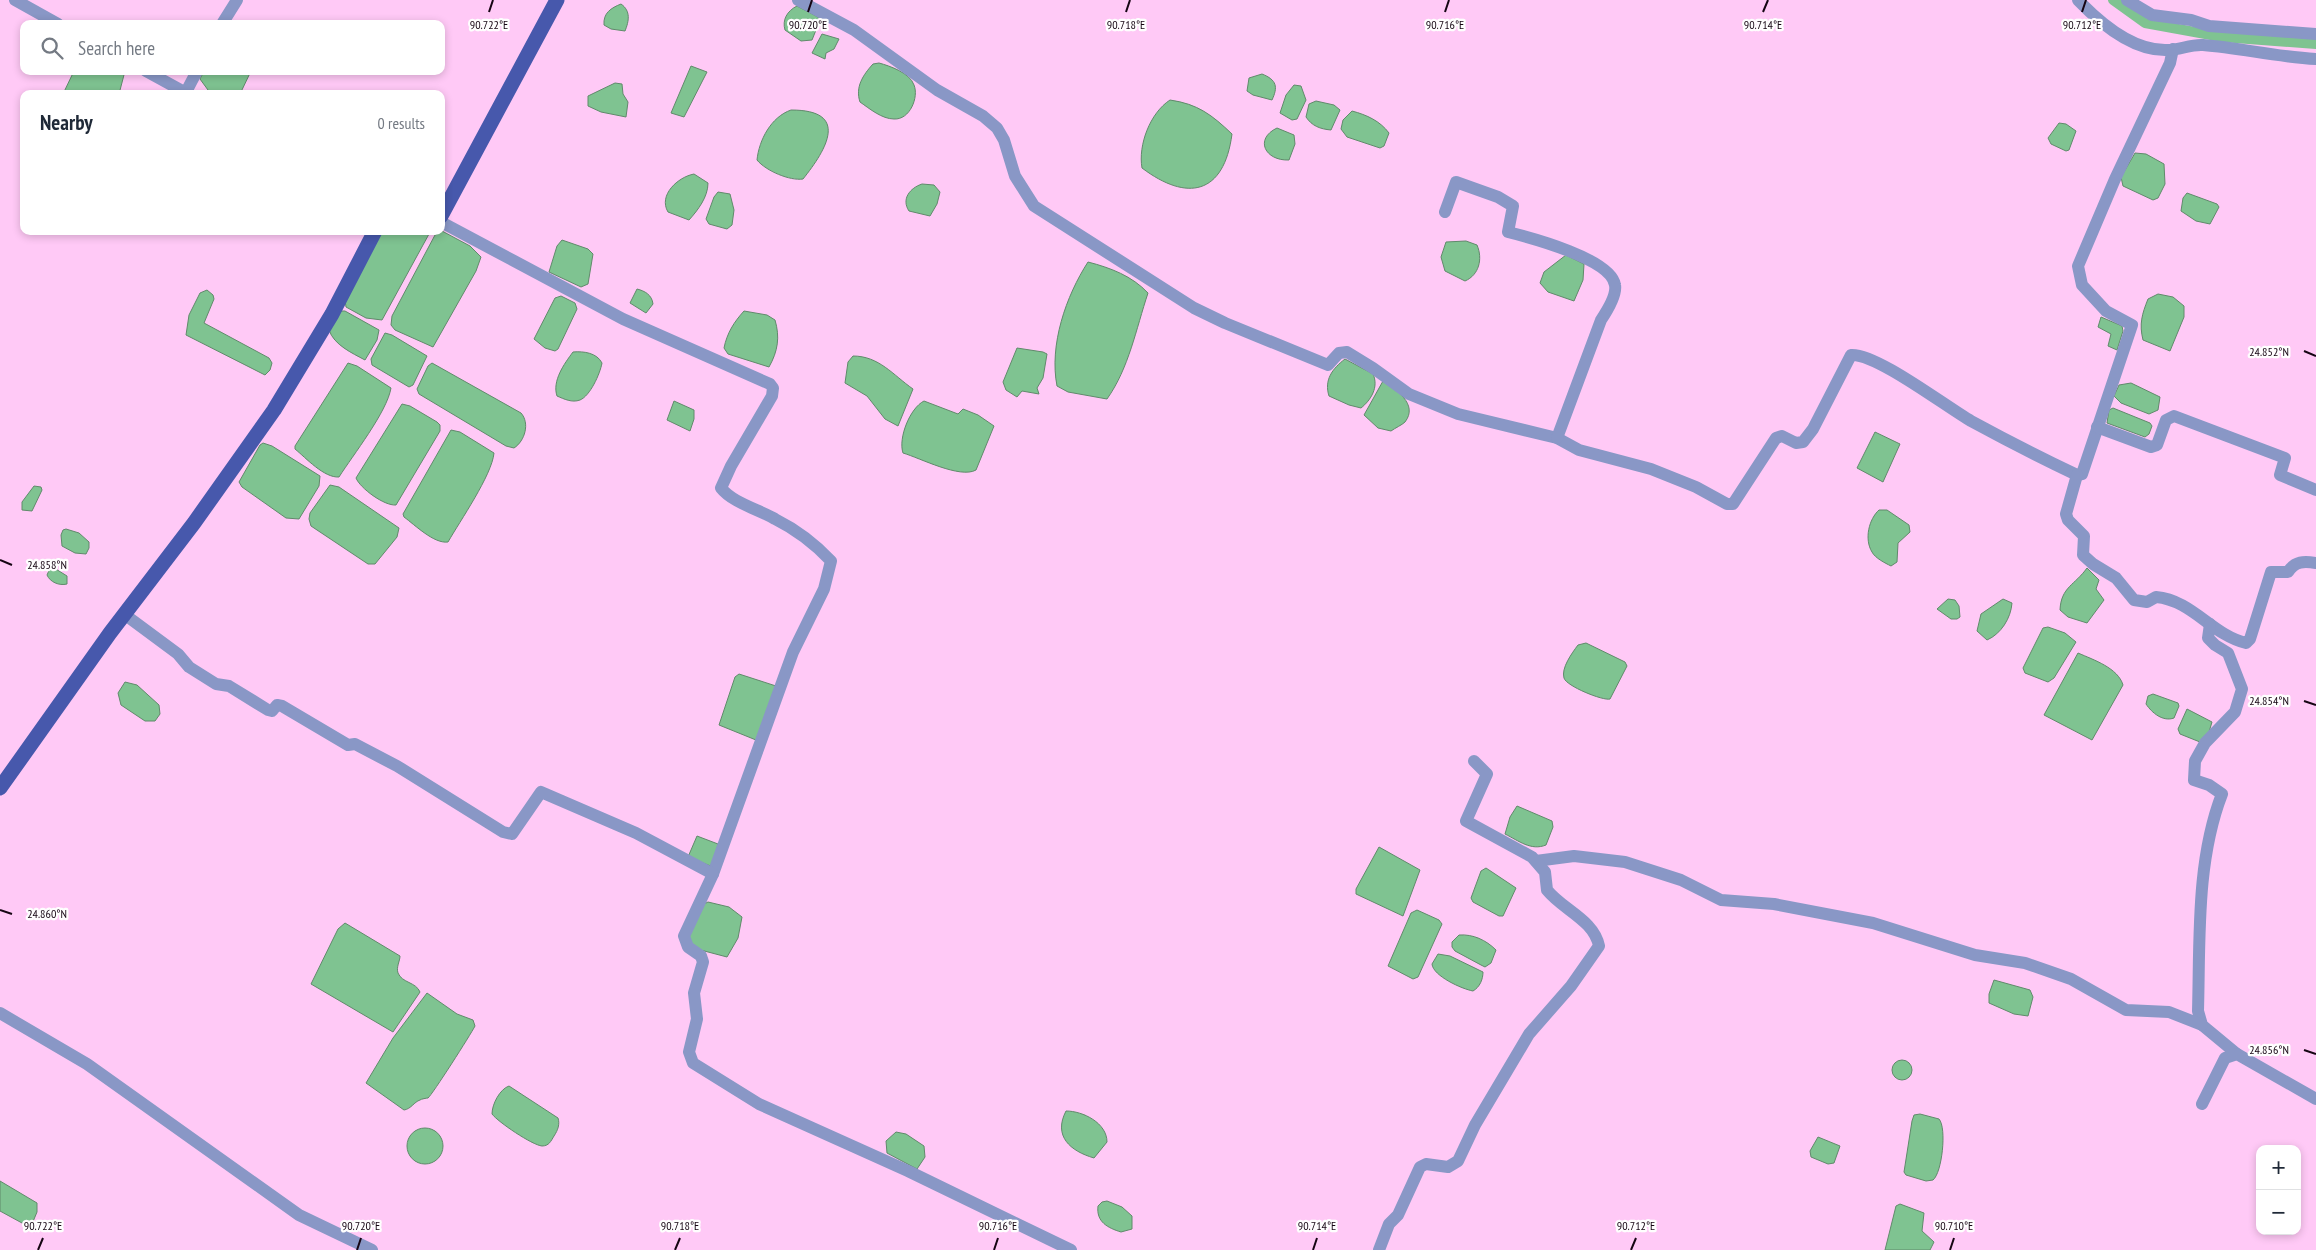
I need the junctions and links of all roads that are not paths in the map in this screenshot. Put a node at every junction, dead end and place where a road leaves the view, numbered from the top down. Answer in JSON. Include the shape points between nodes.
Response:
{"nodes":[{"id":1,"x":16,"y":0,"type":"edge"},
{"id":2,"x":237,"y":0,"type":"edge"},
{"id":3,"x":557,"y":0,"type":"edge"},
{"id":4,"x":798,"y":0,"type":"edge"},
{"id":5,"x":2078,"y":0,"type":"edge"},
{"id":6,"x":2127,"y":0,"type":"edge"},
{"id":7,"x":2145,"y":4,"type":"edge"},
{"id":8,"x":51,"y":20,"type":"edge"},
{"id":9,"x":224,"y":20,"type":"edge"},
{"id":10,"x":2316,"y":34,"type":"edge"},
{"id":11,"x":2174,"y":49,"type":"junction"},
{"id":12,"x":2316,"y":58,"type":"edge"},
{"id":13,"x":153,"y":75,"type":"edge"},
{"id":14,"x":195,"y":75,"type":"edge"},
{"id":15,"x":181,"y":90,"type":"edge"},
{"id":16,"x":188,"y":90,"type":"edge"},
{"id":17,"x":445,"y":209,"type":"edge"},
{"id":18,"x":1446,"y":212,"type":"dead end"},
{"id":19,"x":445,"y":224,"type":"edge"},
{"id":20,"x":373,"y":235,"type":"edge"},
{"id":21,"x":2097,"y":427,"type":"junction"},
{"id":22,"x":1557,"y":438,"type":"junction"},
{"id":23,"x":2077,"y":475,"type":"junction"},
{"id":24,"x":2316,"y":490,"type":"edge"},
{"id":25,"x":2316,"y":563,"type":"edge"},
{"id":26,"x":124,"y":614,"type":"junction"},
{"id":27,"x":2210,"y":624,"type":"junction"},
{"id":28,"x":1474,"y":762,"type":"dead end"},
{"id":29,"x":0,"y":788,"type":"edge"},
{"id":30,"x":1536,"y":861,"type":"junction"},
{"id":31,"x":713,"y":874,"type":"junction"},
{"id":32,"x":0,"y":1014,"type":"edge"},
{"id":33,"x":2202,"y":1025,"type":"junction"},
{"id":34,"x":2237,"y":1054,"type":"junction"},
{"id":35,"x":2316,"y":1099,"type":"edge"},
{"id":36,"x":2202,"y":1104,"type":"dead end"},
{"id":37,"x":372,"y":1250,"type":"edge"},
{"id":38,"x":1071,"y":1250,"type":"edge"},
{"id":39,"x":1379,"y":1250,"type":"edge"}],
"edges":[{"from":1,"to":8,"type":"street"},
{"from":2,"to":9,"type":"street"},
{"from":3,"to":17,"type":"main road"},
{"from":4,"to":22,"type":"street","via":[[854,30],[937,90],[983,116],[1004,140],[1015,176],[1034,206],[1194,308],[1328,365],[1339,353],[1346,352],[1409,394],[1458,414]]},
{"from":5,"to":11,"type":"street","via":[[2108,28],[2137,44]]},
{"from":6,"to":7,"type":"street"},
{"from":7,"to":10,"type":"street","via":[[2152,15],[2209,26]]},
{"from":11,"to":12,"type":"street","via":[[2200,45],[2282,58]]},
{"from":11,"to":21,"type":"street","via":[[2114,178],[2078,266],[2082,285],[2088,292],[2106,311],[2132,325]]},
{"from":13,"to":15,"type":"street"},
{"from":14,"to":16,"type":"street"},
{"from":18,"to":22,"type":"street","via":[[1456,182],[1498,197],[1513,206],[1508,232],[1589,259],[1612,274],[1616,286]]},
{"from":19,"to":31,"type":"street","via":[[623,319],[773,388],[772,396],[721,488],[732,497],[777,519],[831,561],[824,589],[793,652]]},
{"from":20,"to":26,"type":"main road","via":[[332,314],[274,410]]},
{"from":21,"to":23,"type":"street","via":[[2082,474]]},
{"from":21,"to":24,"type":"street","via":[[2150,446],[2157,445],[2166,420],[2174,416],[2285,458],[2280,475]]},
{"from":22,"to":23,"type":"street","via":[[1579,450],[1651,469],[1733,504],[1776,438],[1782,436],[1796,443],[1802,442],[1813,429],[1851,355],[1860,354],[1889,368],[1970,420]]},
{"from":23,"to":27,"type":"street","via":[[2066,514],[2084,536],[2083,556],[2116,578],[2134,600],[2141,602],[2156,596],[2169,598]]},
{"from":25,"to":27,"type":"street","via":[[2305,561],[2293,565],[2288,572],[2271,572],[2255,625],[2246,643],[2225,635]]},
{"from":26,"to":29,"type":"main road"},
{"from":26,"to":31,"type":"street","via":[[178,654],[189,667],[216,684],[229,686],[268,710],[282,706],[348,745],[355,744],[397,766],[503,832],[512,834],[541,792],[636,833]]},
{"from":27,"to":33,"type":"street","via":[[2208,638],[2228,653],[2242,689],[2235,712],[2205,742],[2195,761],[2194,780],[2222,794],[2211,831],[2203,892],[2198,1011]]},
{"from":28,"to":30,"type":"street","via":[[1487,774],[1466,821]]},
{"from":30,"to":33,"type":"street","via":[[1574,856],[1625,862],[1682,880],[1721,900],[1774,904],[1873,923],[1975,955],[2024,962],[2071,979],[2126,1010],[2170,1012]]},
{"from":30,"to":39,"type":"street","via":[[1545,872],[1547,890],[1591,928],[1599,946],[1577,978],[1529,1034],[1475,1124],[1458,1161],[1448,1167],[1426,1164],[1420,1167],[1398,1215],[1389,1224]]},
{"from":31,"to":38,"type":"street","via":[[684,936],[688,947],[704,962],[694,992],[697,1019],[689,1052],[693,1063],[759,1104]]},
{"from":32,"to":37,"type":"street","via":[[87,1064],[299,1215]]},
{"from":33,"to":34,"type":"street"},
{"from":34,"to":35,"type":"street"},
{"from":34,"to":36,"type":"street","via":[[2225,1058]]}]}
